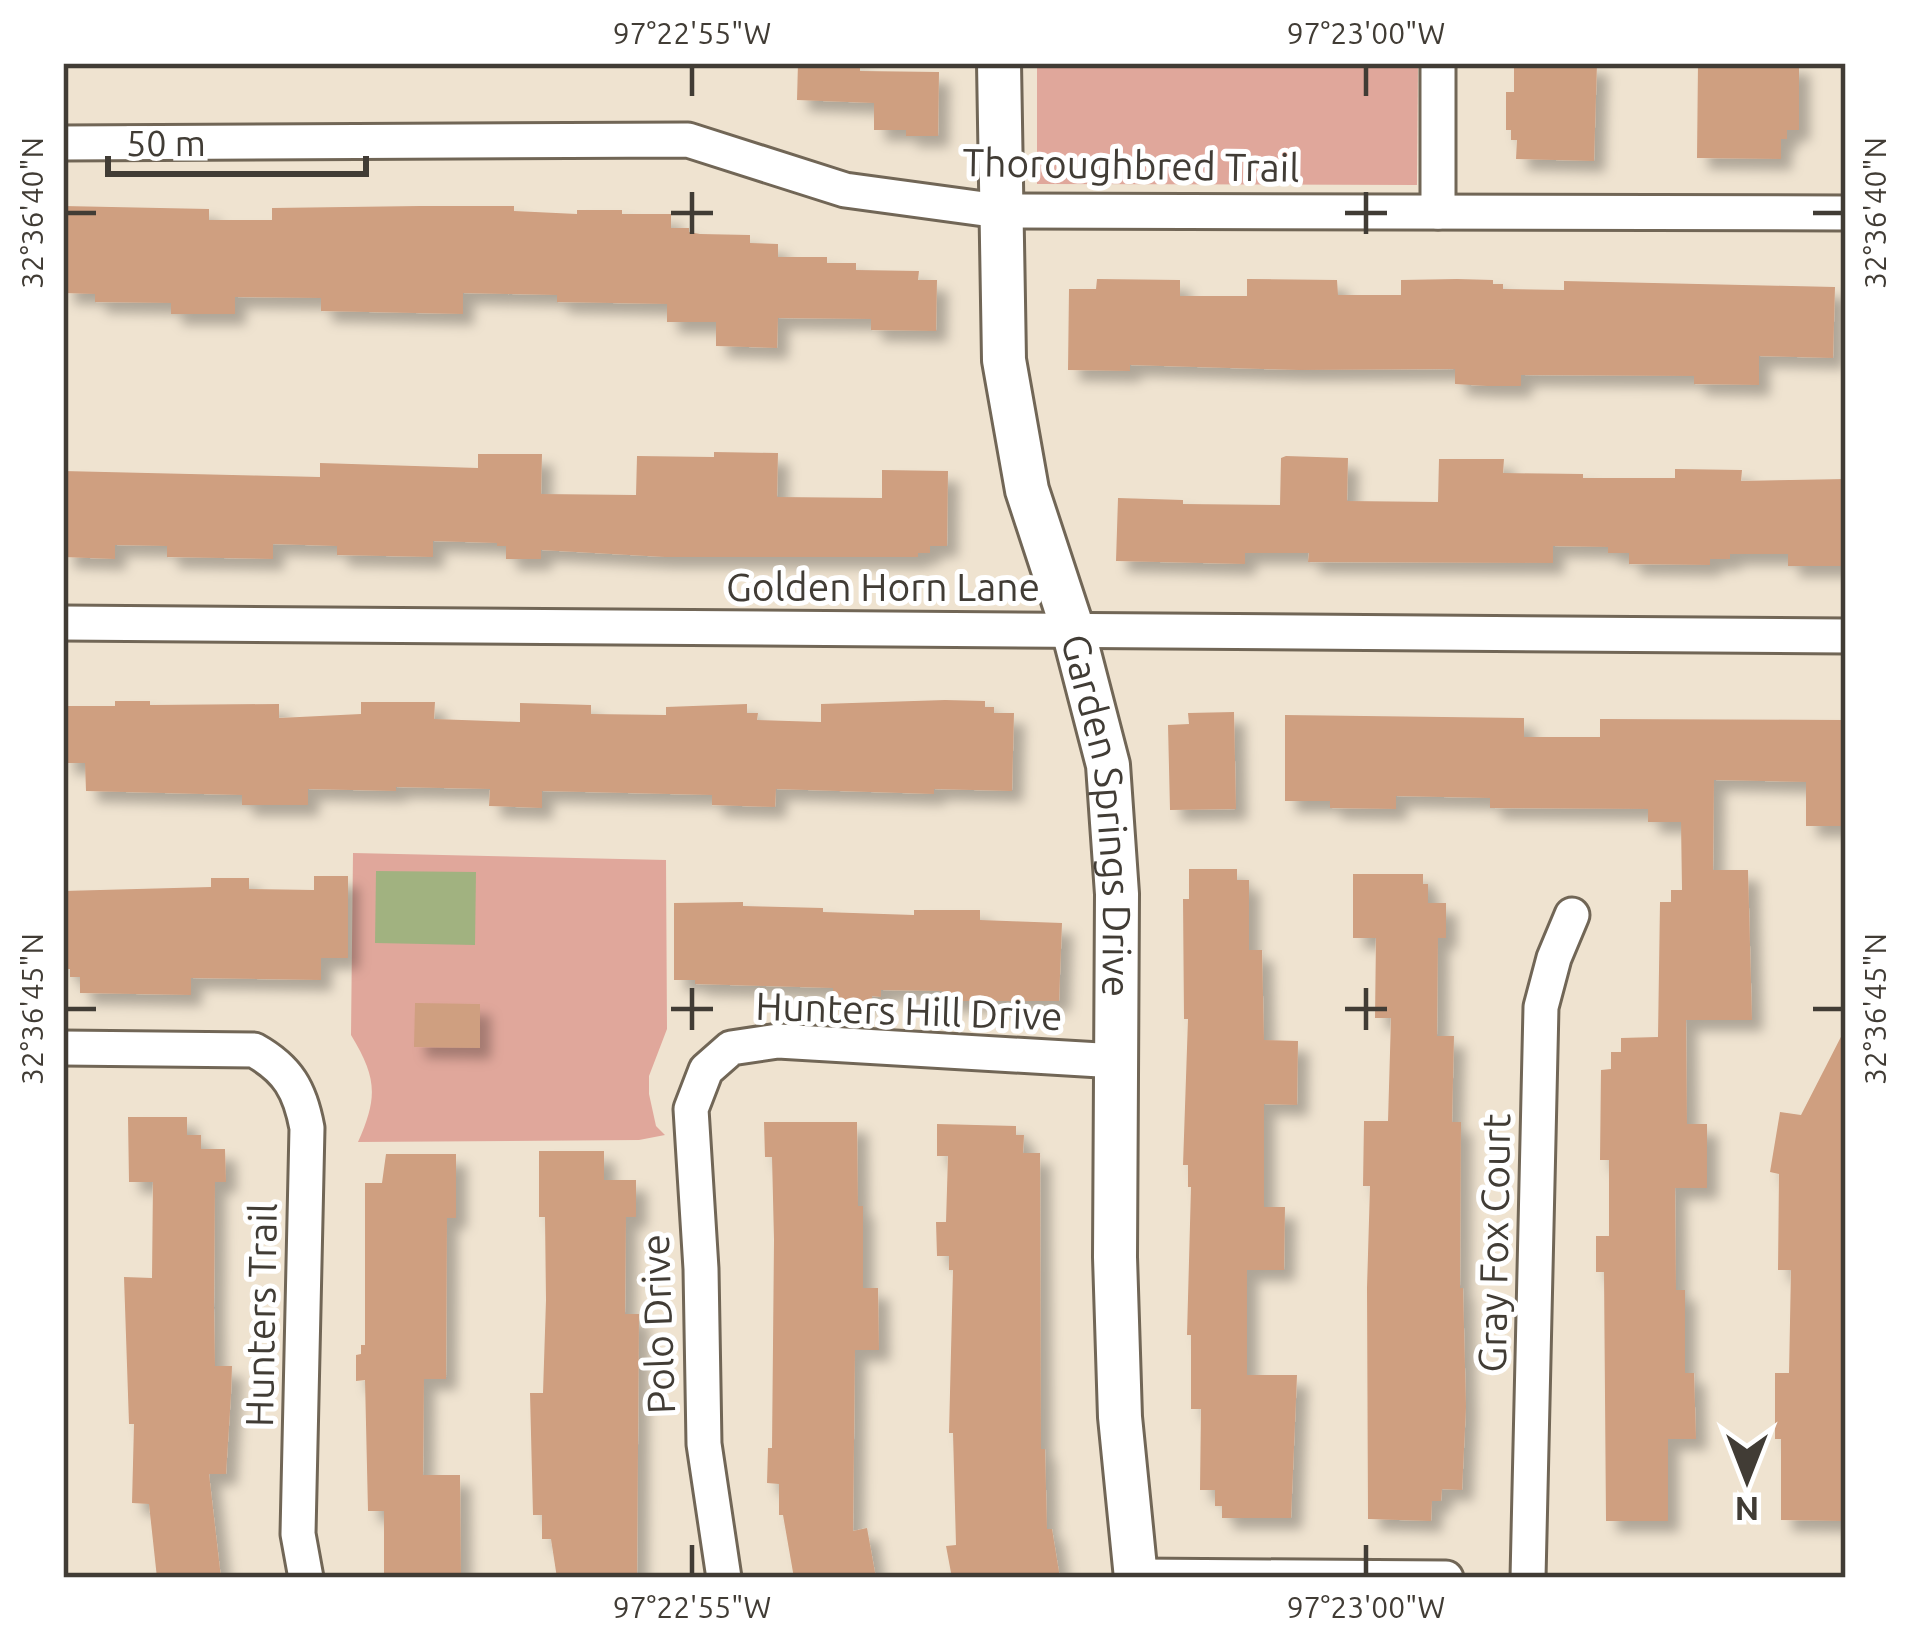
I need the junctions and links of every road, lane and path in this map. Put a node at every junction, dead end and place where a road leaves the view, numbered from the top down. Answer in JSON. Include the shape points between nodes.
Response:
{"nodes":[{"id":1,"x":999,"y":63,"type":"edge"},
{"id":2,"x":1438,"y":63,"type":"edge"},
{"id":3,"x":63,"y":143,"type":"edge"},
{"id":4,"x":999,"y":211,"type":"junction"},
{"id":5,"x":1438,"y":212,"type":"junction"},
{"id":6,"x":1846,"y":213,"type":"edge"},
{"id":7,"x":63,"y":623,"type":"edge"},
{"id":8,"x":1073,"y":630,"type":"junction"},
{"id":9,"x":1846,"y":636,"type":"edge"},
{"id":10,"x":1572,"y":915,"type":"dead end"},
{"id":11,"x":63,"y":1048,"type":"edge"},
{"id":12,"x":1117,"y":1060,"type":"junction"},
{"id":13,"x":706,"y":1070,"type":"joint"},
{"id":14,"x":1136,"y":1577,"type":"edge"},
{"id":15,"x":306,"y":1578,"type":"edge"},
{"id":16,"x":724,"y":1578,"type":"edge"},
{"id":17,"x":1446,"y":1578,"type":"edge"},
{"id":18,"x":1528,"y":1578,"type":"edge"}],
"edges":[{"from":1,"to":4,"type":"street","name":"Garden Springs Drive"},
{"from":2,"to":5,"type":"street"},
{"from":3,"to":4,"type":"street","name":"Thoroughbred Trail","via":[[688,140],[845,190]]},
{"from":4,"to":5,"type":"street","name":"Thoroughbred Trail"},
{"from":4,"to":8,"type":"street","name":"Garden Springs Drive","via":[[1004,360],[1023,469]]},
{"from":5,"to":6,"type":"street","name":"Thoroughbred Trail"},
{"from":7,"to":8,"type":"street","name":"Golden Horn Lane"},
{"from":8,"to":9,"type":"street","name":"Golden Horn Lane"},
{"from":8,"to":12,"type":"street","name":"Garden Springs Drive","via":[[1108,764]]},
{"from":10,"to":18,"type":"street","name":"Gray Fox Court","via":[[1541,1006]]},
{"from":11,"to":15,"type":"street","name":"Hunters Trail","via":[[254,1050],[295,1084],[308,1128],[298,1534]]},
{"from":12,"to":13,"type":"street","name":"Hunters Hill Drive","via":[[778,1041],[731,1048]]},
{"from":12,"to":14,"type":"street","name":"Garden Springs Drive","via":[[1119,1388]]},
{"from":13,"to":16,"type":"street","name":"Polo Drive","via":[[691,1109],[704,1444]]},
{"from":14,"to":17,"type":"street"}]}
